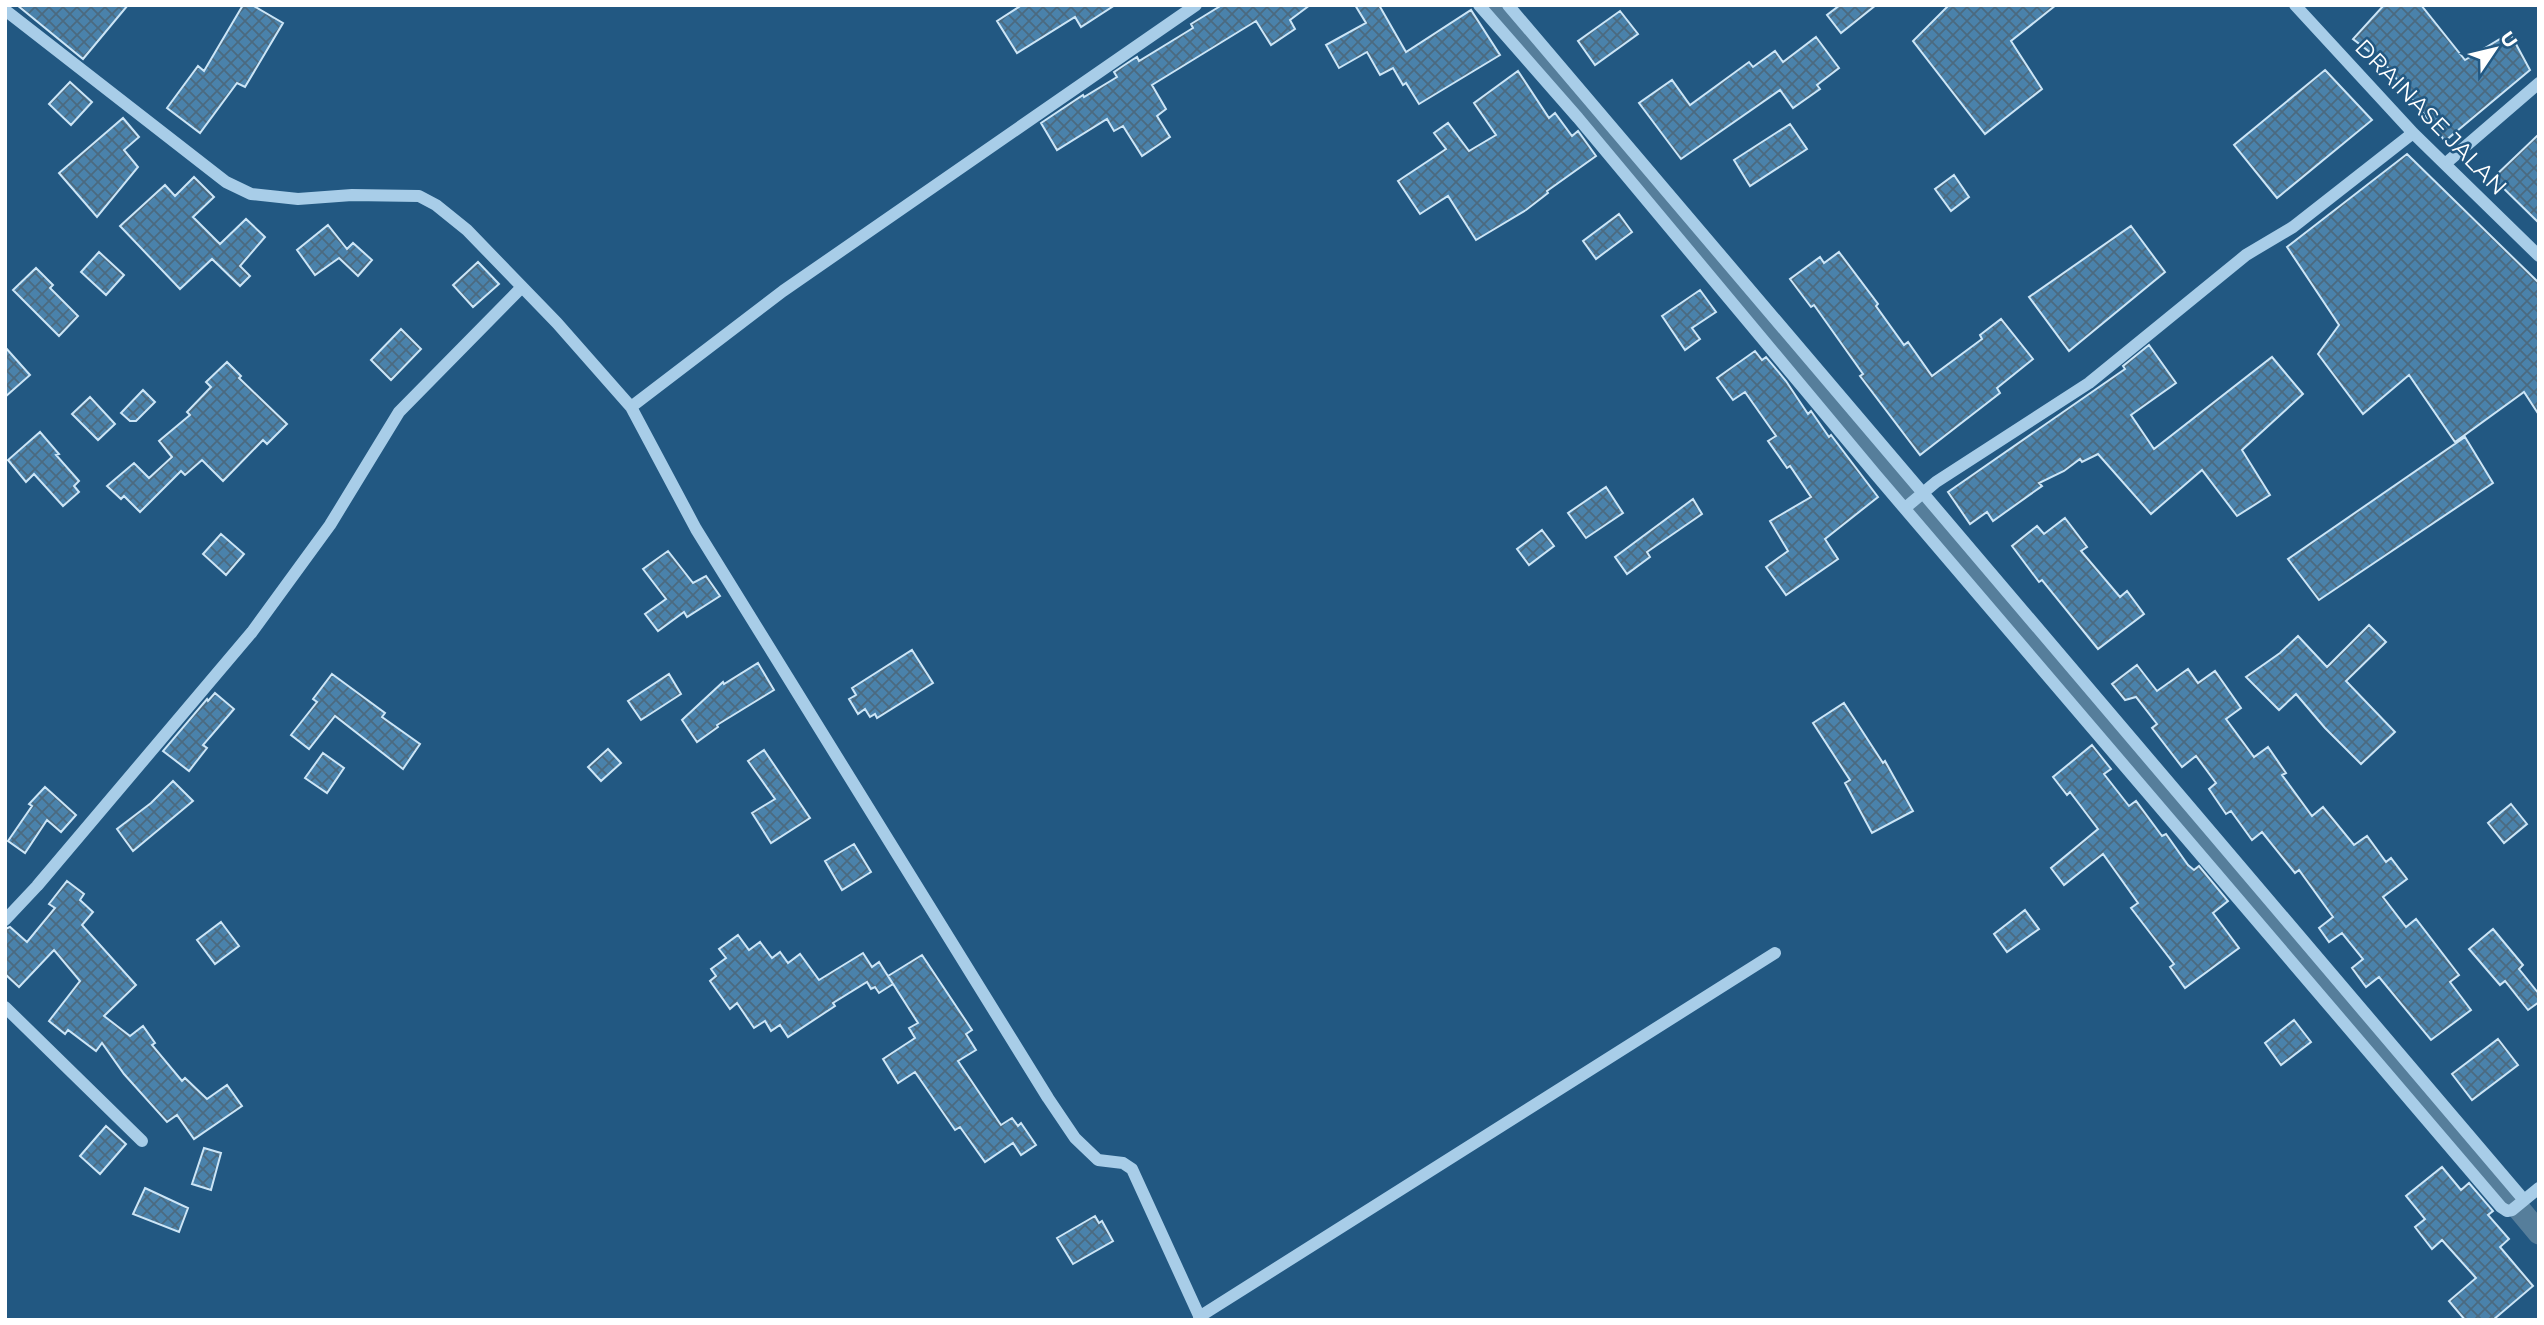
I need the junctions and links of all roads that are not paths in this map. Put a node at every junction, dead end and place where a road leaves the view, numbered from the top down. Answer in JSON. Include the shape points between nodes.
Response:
{"nodes":[{"id":1,"x":1196,"y":5,"type":"edge"},
{"id":2,"x":1479,"y":5,"type":"edge"},
{"id":3,"x":1508,"y":5,"type":"edge"},
{"id":4,"x":2295,"y":5,"type":"edge"},
{"id":5,"x":5,"y":10,"type":"edge"},
{"id":6,"x":2539,"y":83,"type":"edge"},
{"id":7,"x":2413,"y":133,"type":"junction"},
{"id":8,"x":2445,"y":164,"type":"junction"},
{"id":9,"x":2539,"y":256,"type":"edge"},
{"id":10,"x":522,"y":287,"type":"junction"},
{"id":11,"x":631,"y":407,"type":"junction"},
{"id":12,"x":1924,"y":493,"type":"junction"},
{"id":13,"x":1908,"y":505,"type":"junction"},
{"id":14,"x":5,"y":920,"type":"edge"},
{"id":15,"x":1775,"y":953,"type":"dead end"},
{"id":16,"x":5,"y":1007,"type":"edge"},
{"id":17,"x":142,"y":1141,"type":"dead end"},
{"id":18,"x":2539,"y":1188,"type":"edge"},
{"id":19,"x":2524,"y":1200,"type":"junction"},
{"id":20,"x":1200,"y":1318,"type":"edge"}],
"edges":[{"from":1,"to":11,"type":"street","via":[[783,291]]},
{"from":2,"to":13,"type":"street"},
{"from":3,"to":12,"type":"street"},
{"from":4,"to":7,"type":"street","name":"DRAINASE JALAN"},
{"from":5,"to":10,"type":"street","via":[[226,182],[251,194],[298,199],[419,196],[450,215]]},
{"from":6,"to":8,"type":"street"},
{"from":7,"to":8,"type":"street","name":"DRAINASE JALAN"},
{"from":7,"to":12,"type":"street","via":[[2293,227],[2246,255],[2089,383]]},
{"from":8,"to":9,"type":"street","name":"DRAINASE JALAN"},
{"from":10,"to":11,"type":"street"},
{"from":10,"to":14,"type":"street","via":[[399,412],[330,525],[252,632]]},
{"from":11,"to":20,"type":"street","via":[[696,529],[1048,1098],[1075,1138],[1098,1160],[1132,1169]]},
{"from":12,"to":13,"type":"street"},
{"from":12,"to":19,"type":"street"},
{"from":13,"to":19,"type":"street","via":[[2501,1207],[2512,1210]]},
{"from":15,"to":20,"type":"street"},
{"from":16,"to":17,"type":"street"},
{"from":18,"to":19,"type":"street"}]}
